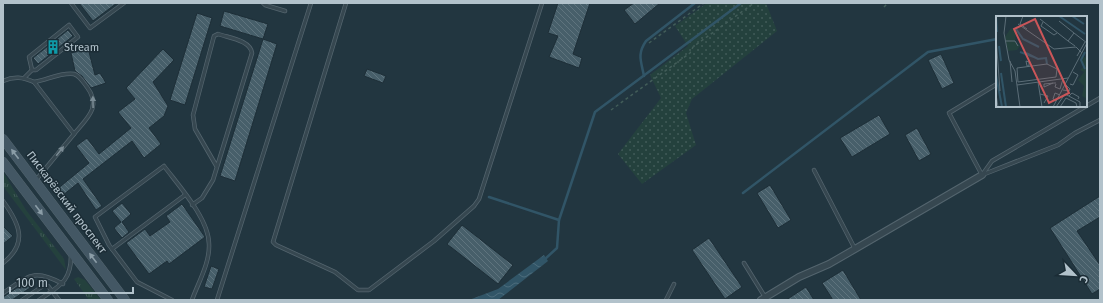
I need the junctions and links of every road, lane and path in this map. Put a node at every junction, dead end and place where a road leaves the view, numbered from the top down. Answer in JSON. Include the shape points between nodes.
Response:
{"nodes":[{"id":1,"x":71,"y":3,"type":"edge"},
{"id":2,"x":124,"y":3,"type":"edge"},
{"id":3,"x":263,"y":3,"type":"edge"},
{"id":4,"x":311,"y":3,"type":"edge"},
{"id":5,"x":346,"y":3,"type":"edge"},
{"id":6,"x":542,"y":3,"type":"edge"},
{"id":7,"x":704,"y":3,"type":"edge"},
{"id":8,"x":753,"y":3,"type":"edge"},
{"id":9,"x":888,"y":3,"type":"edge"},
{"id":10,"x":884,"y":7,"type":"dead end"},
{"id":11,"x":285,"y":11,"type":"dead end"},
{"id":12,"x":649,"y":43,"type":"dead end"},
{"id":13,"x":32,"y":70,"type":"junction"},
{"id":14,"x":24,"y":78,"type":"junction"},
{"id":15,"x":3,"y":81,"type":"edge"},
{"id":16,"x":34,"y":82,"type":"junction"},
{"id":17,"x":996,"y":85,"type":"edge"},
{"id":18,"x":1100,"y":98,"type":"edge"},
{"id":19,"x":1087,"y":106,"type":"edge"},
{"id":20,"x":1085,"y":107,"type":"edge"},
{"id":21,"x":611,"y":110,"type":"dead end"},
{"id":22,"x":1100,"y":120,"type":"edge"},
{"id":23,"x":74,"y":134,"type":"junction"},
{"id":24,"x":3,"y":138,"type":"edge"},
{"id":25,"x":3,"y":162,"type":"edge"},
{"id":26,"x":217,"y":167,"type":"junction"},
{"id":27,"x":814,"y":170,"type":"dead end"},
{"id":28,"x":982,"y":175,"type":"junction"},
{"id":29,"x":35,"y":181,"type":"junction"},
{"id":30,"x":185,"y":195,"type":"junction"},
{"id":31,"x":3,"y":201,"type":"edge"},
{"id":32,"x":192,"y":205,"type":"junction"},
{"id":33,"x":112,"y":249,"type":"junction"},
{"id":34,"x":855,"y":249,"type":"junction"},
{"id":35,"x":71,"y":252,"type":"junction"},
{"id":36,"x":744,"y":262,"type":"dead end"},
{"id":37,"x":3,"y":263,"type":"edge"},
{"id":38,"x":63,"y":284,"type":"junction"},
{"id":39,"x":674,"y":284,"type":"dead end"},
{"id":40,"x":53,"y":290,"type":"junction"},
{"id":41,"x":3,"y":293,"type":"edge"},
{"id":42,"x":763,"y":299,"type":"edge"},
{"id":43,"x":22,"y":300,"type":"edge"},
{"id":44,"x":39,"y":300,"type":"edge"},
{"id":45,"x":59,"y":300,"type":"edge"},
{"id":46,"x":108,"y":300,"type":"edge"},
{"id":47,"x":126,"y":300,"type":"edge"},
{"id":48,"x":172,"y":300,"type":"edge"},
{"id":49,"x":192,"y":300,"type":"edge"},
{"id":50,"x":217,"y":300,"type":"edge"},
{"id":51,"x":666,"y":300,"type":"edge"}],
"edges":[{"from":1,"to":2,"type":"lane","via":[[90,28]]},
{"from":3,"to":11,"type":"lane"},
{"from":4,"to":50,"type":"lane"},
{"from":5,"to":6,"type":"lane","via":[[273,242],[335,272],[352,286],[363,291],[369,290],[429,245],[479,199]]},
{"from":7,"to":12,"type":"path"},
{"from":8,"to":21,"type":"path"},
{"from":9,"to":10,"type":"path"},
{"from":13,"to":13,"type":"lane","via":[[36,70],[78,37],[69,25],[28,57]]},
{"from":13,"to":14,"type":"lane"},
{"from":14,"to":15,"type":"lane"},
{"from":14,"to":16,"type":"lane"},
{"from":16,"to":23,"type":"lane"},
{"from":23,"to":16,"type":"lane","one_way":true,"via":[[92,112],[94,102],[92,94],[80,77],[65,74]]},
{"from":17,"to":28,"type":"lane","via":[[948,113]]},
{"from":18,"to":19,"type":"lane"},
{"from":20,"to":28,"type":"lane","via":[[992,161]]},
{"from":22,"to":28,"type":"lane","via":[[1058,145]]},
{"from":29,"to":23,"type":"lane","one_way":true},
{"from":29,"to":24,"type":"main road","name":"Пискарёвский проспект","one_way":true},
{"from":25,"to":35,"type":"main road","one_way":true},
{"from":26,"to":26,"type":"lane","via":[[252,53],[252,49],[245,43],[218,34],[214,36],[193,115],[195,130]]},
{"from":26,"to":32,"type":"lane","via":[[207,192]]},
{"from":27,"to":34,"type":"lane"},
{"from":28,"to":34,"type":"street"},
{"from":47,"to":29,"type":"main road","name":"Пискарёвский проспект","one_way":true},
{"from":30,"to":32,"type":"lane"},
{"from":30,"to":33,"type":"lane"},
{"from":30,"to":33,"type":"lane","via":[[164,166],[95,217]]},
{"from":31,"to":37,"type":"lane","via":[[15,218],[20,236],[12,255]]},
{"from":32,"to":49,"type":"lane","via":[[207,229],[210,245]]},
{"from":33,"to":48,"type":"lane","via":[[137,282]]},
{"from":34,"to":42,"type":"street","via":[[798,277]]},
{"from":35,"to":38,"type":"lane","via":[[71,266]]},
{"from":35,"to":46,"type":"main road"},
{"from":36,"to":42,"type":"lane"},
{"from":38,"to":40,"type":"lane"},
{"from":38,"to":41,"type":"lane","via":[[41,274],[30,276]]},
{"from":39,"to":51,"type":"lane"},
{"from":40,"to":43,"type":"lane","via":[[43,286]]},
{"from":40,"to":44,"type":"lane"},
{"from":40,"to":45,"type":"lane"}]}
